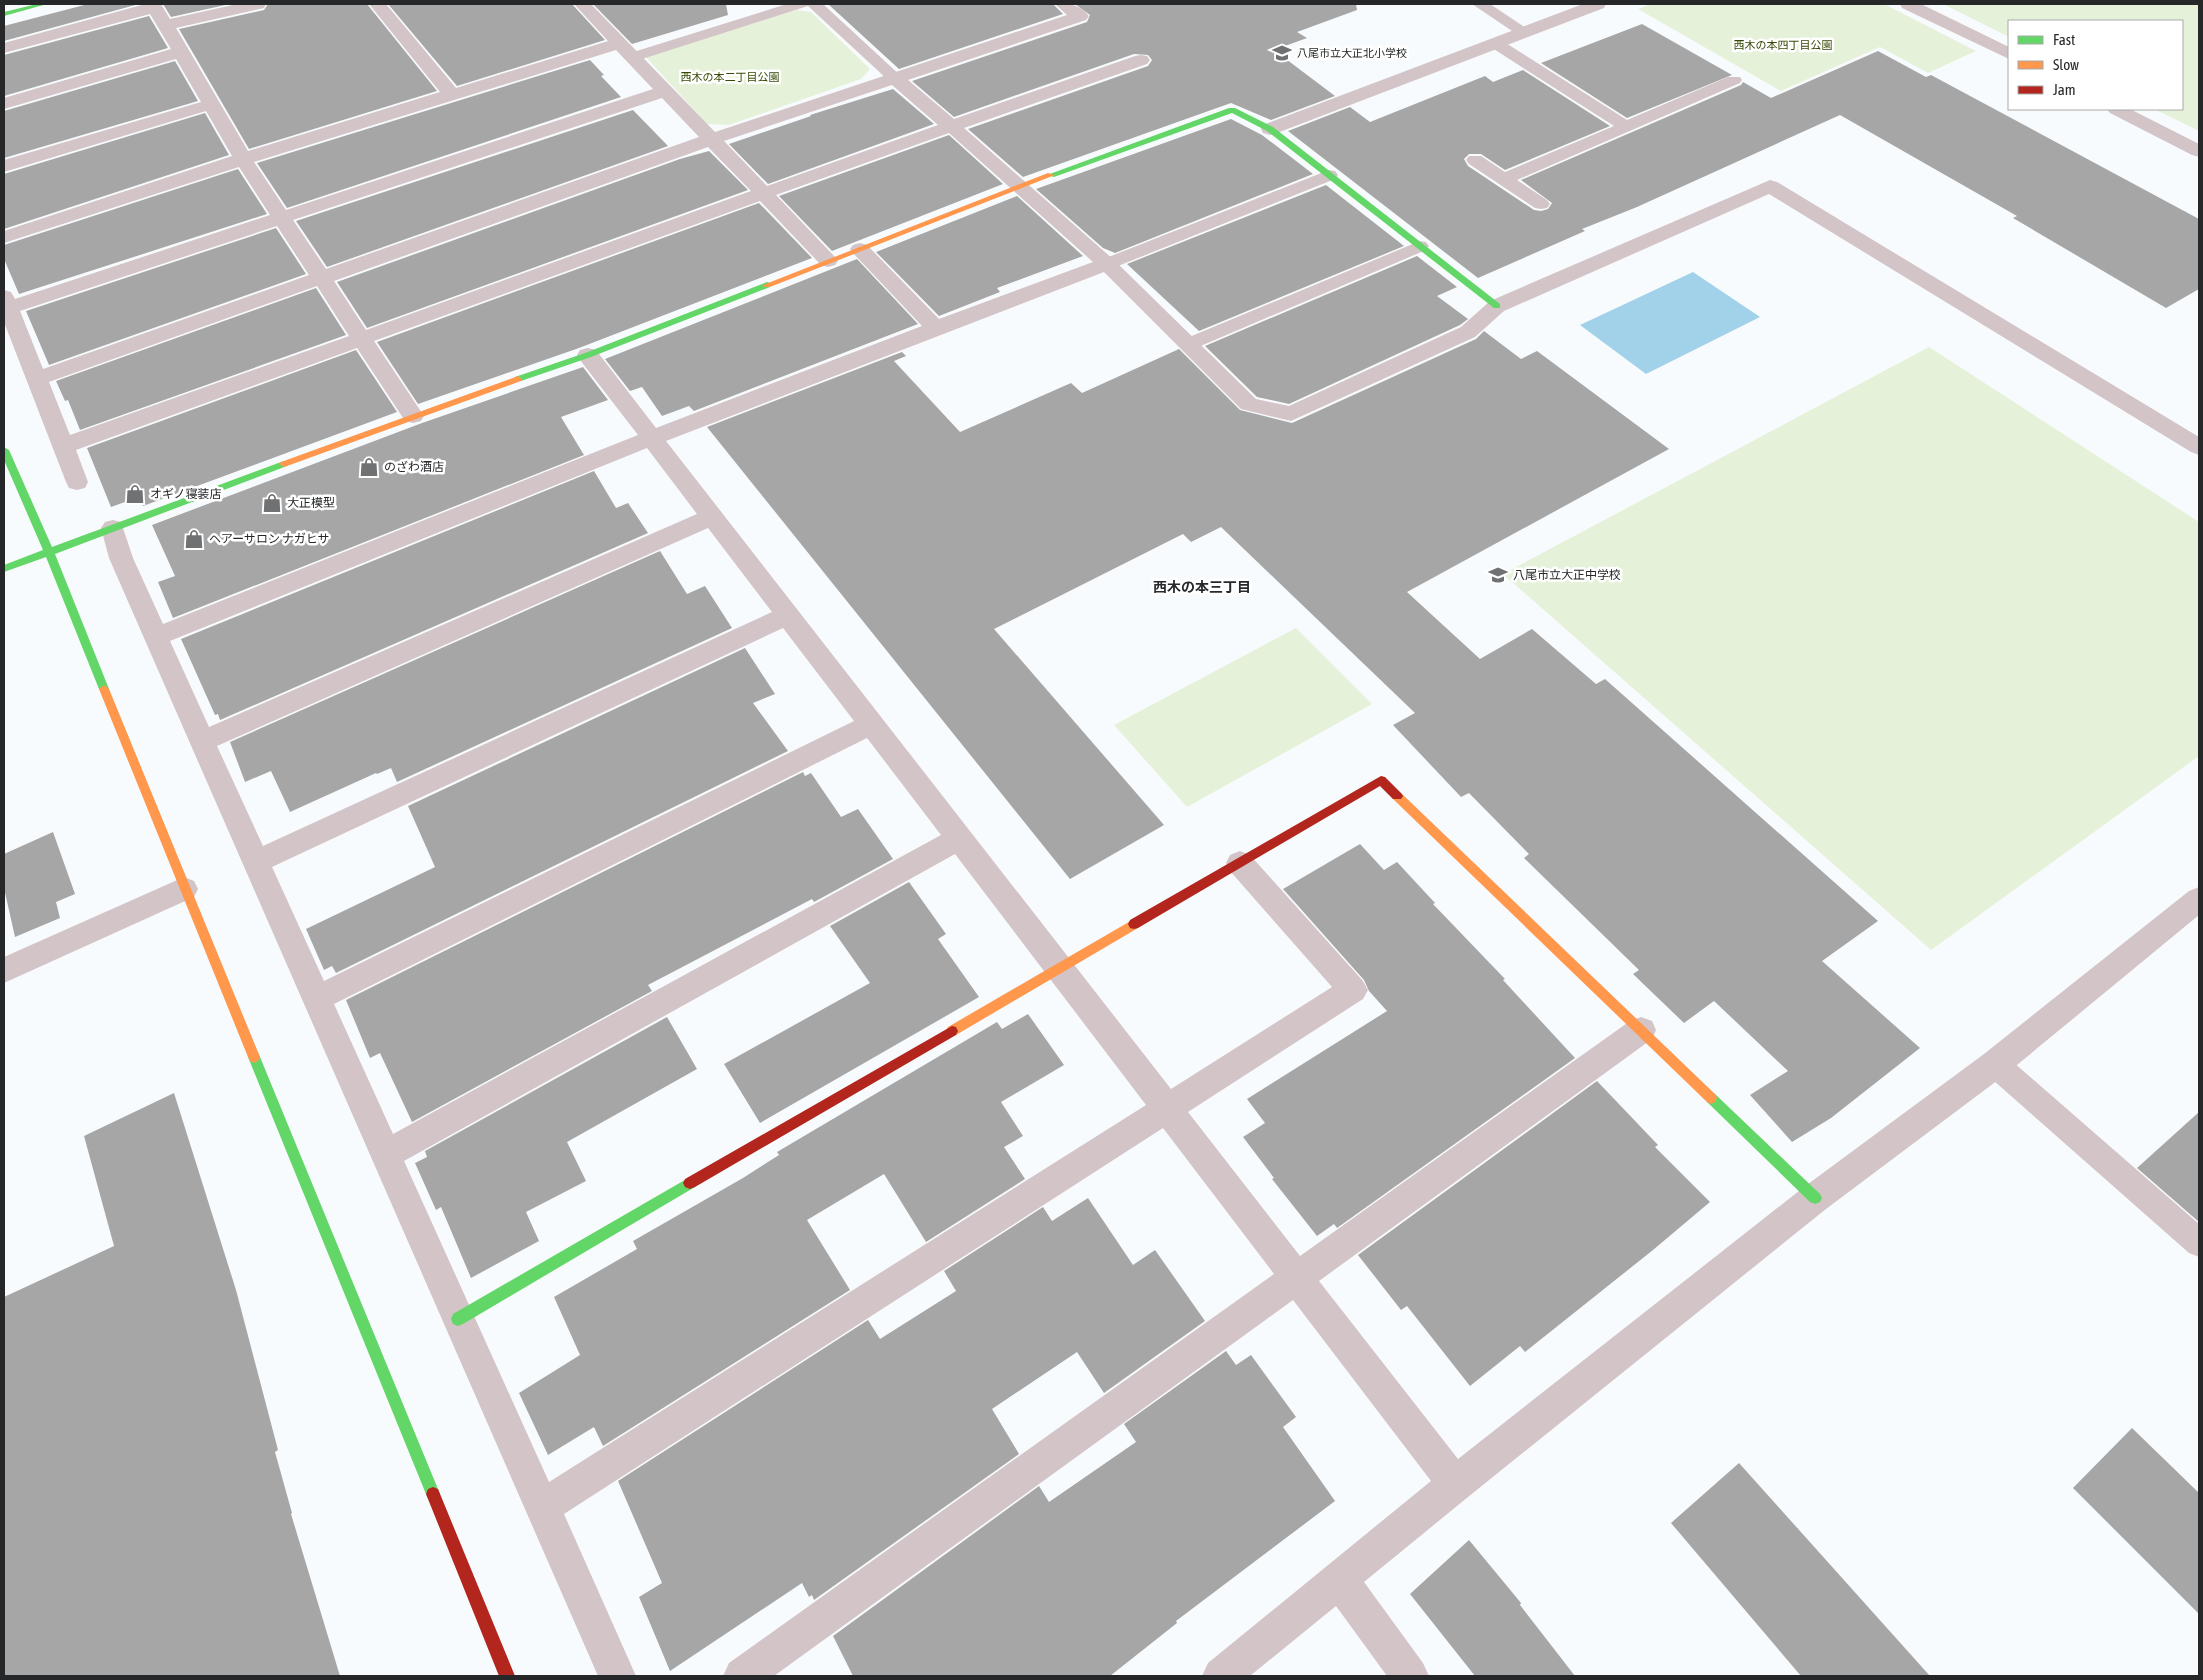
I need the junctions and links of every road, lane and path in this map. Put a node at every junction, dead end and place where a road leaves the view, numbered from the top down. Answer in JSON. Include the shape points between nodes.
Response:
{"nodes":[{"id":1,"x":44,"y":4,"type":"edge"},
{"id":2,"x":258,"y":4,"type":"edge"},
{"id":3,"x":377,"y":4,"type":"edge"},
{"id":4,"x":582,"y":4,"type":"edge"},
{"id":5,"x":802,"y":4,"type":"edge"},
{"id":6,"x":814,"y":4,"type":"edge"},
{"id":7,"x":1063,"y":4,"type":"edge"},
{"id":8,"x":1480,"y":4,"type":"edge"},
{"id":9,"x":1598,"y":4,"type":"edge"},
{"id":10,"x":1908,"y":4,"type":"edge"},
{"id":11,"x":154,"y":5,"type":"edge"},
{"id":12,"x":4,"y":14,"type":"edge"},
{"id":13,"x":166,"y":25,"type":"junction"},
{"id":14,"x":1524,"y":32,"type":"junction"},
{"id":15,"x":620,"y":43,"type":"junction"},
{"id":16,"x":1495,"y":43,"type":"junction"},
{"id":17,"x":4,"y":48,"type":"edge"},
{"id":18,"x":181,"y":52,"type":"junction"},
{"id":19,"x":2008,"y":54,"type":"edge"},
{"id":20,"x":633,"y":57,"type":"junction"},
{"id":21,"x":1142,"y":60,"type":"dead end"},
{"id":22,"x":894,"y":77,"type":"junction"},
{"id":23,"x":1734,"y":80,"type":"dead end"},
{"id":24,"x":665,"y":91,"type":"junction"},
{"id":25,"x":452,"y":95,"type":"junction"},
{"id":26,"x":4,"y":104,"type":"edge"},
{"id":27,"x":212,"y":104,"type":"junction"},
{"id":28,"x":2118,"y":110,"type":"edge"},
{"id":29,"x":950,"y":126,"type":"junction"},
{"id":30,"x":1627,"y":127,"type":"junction"},
{"id":31,"x":1270,"y":130,"type":"junction"},
{"id":32,"x":710,"y":140,"type":"junction"},
{"id":33,"x":2199,"y":151,"type":"edge"},
{"id":34,"x":243,"y":159,"type":"junction"},
{"id":35,"x":1475,"y":160,"type":"dead end"},
{"id":36,"x":4,"y":166,"type":"edge"},
{"id":37,"x":1328,"y":175,"type":"junction"},
{"id":38,"x":1504,"y":179,"type":"junction"},
{"id":39,"x":1021,"y":186,"type":"junction"},
{"id":40,"x":763,"y":194,"type":"junction"},
{"id":41,"x":1541,"y":204,"type":"dead end"},
{"id":42,"x":281,"y":217,"type":"junction"},
{"id":43,"x":4,"y":237,"type":"edge"},
{"id":44,"x":1420,"y":246,"type":"junction"},
{"id":45,"x":860,"y":249,"type":"junction"},
{"id":46,"x":828,"y":261,"type":"junction"},
{"id":47,"x":1107,"y":264,"type":"junction"},
{"id":48,"x":321,"y":278,"type":"junction"},
{"id":49,"x":6,"y":302,"type":"edge"},
{"id":50,"x":1497,"y":306,"type":"junction"},
{"id":51,"x":935,"y":327,"type":"junction"},
{"id":52,"x":362,"y":340,"type":"junction"},
{"id":53,"x":1189,"y":344,"type":"junction"},
{"id":54,"x":588,"y":355,"type":"junction"},
{"id":55,"x":36,"y":378,"type":"junction"},
{"id":56,"x":413,"y":416,"type":"junction"},
{"id":57,"x":652,"y":437,"type":"junction"},
{"id":58,"x":63,"y":446,"type":"junction"},
{"id":59,"x":2199,"y":447,"type":"edge"},
{"id":60,"x":4,"y":450,"type":"edge"},
{"id":61,"x":77,"y":482,"type":"dead end"},
{"id":62,"x":713,"y":516,"type":"junction"},
{"id":63,"x":113,"y":528,"type":"junction"},
{"id":64,"x":49,"y":552,"type":"junction"},
{"id":65,"x":4,"y":569,"type":"edge"},
{"id":66,"x":788,"y":615,"type":"junction"},
{"id":67,"x":156,"y":636,"type":"junction"},
{"id":68,"x":872,"y":724,"type":"junction"},
{"id":69,"x":202,"y":740,"type":"junction"},
{"id":70,"x":959,"y":838,"type":"junction"},
{"id":71,"x":256,"y":862,"type":"junction"},
{"id":72,"x":1240,"y":863,"type":"junction"},
{"id":73,"x":184,"y":889,"type":"junction"},
{"id":74,"x":2199,"y":899,"type":"edge"},
{"id":75,"x":1060,"y":969,"type":"junction"},
{"id":76,"x":4,"y":970,"type":"edge"},
{"id":77,"x":316,"y":999,"type":"junction"},
{"id":78,"x":1641,"y":1030,"type":"junction"},
{"id":79,"x":1995,"y":1064,"type":"junction"},
{"id":80,"x":1167,"y":1110,"type":"junction"},
{"id":81,"x":385,"y":1154,"type":"junction"},
{"id":82,"x":1815,"y":1198,"type":"junction"},
{"id":83,"x":2199,"y":1243,"type":"edge"},
{"id":84,"x":1296,"y":1278,"type":"junction"},
{"id":85,"x":458,"y":1318,"type":"junction"},
{"id":86,"x":1455,"y":1484,"type":"junction"},
{"id":87,"x":542,"y":1507,"type":"junction"},
{"id":88,"x":1339,"y":1579,"type":"junction"},
{"id":89,"x":507,"y":1676,"type":"edge"},
{"id":90,"x":617,"y":1676,"type":"edge"},
{"id":91,"x":742,"y":1676,"type":"edge"},
{"id":92,"x":1221,"y":1676,"type":"edge"},
{"id":93,"x":1410,"y":1676,"type":"edge"}],
"edges":[{"from":1,"to":12,"type":"street"},
{"from":2,"to":13,"type":"street"},
{"from":3,"to":25,"type":"street"},
{"from":4,"to":15,"type":"street"},
{"from":5,"to":20,"type":"lane"},
{"from":6,"to":22,"type":"lane"},
{"from":7,"to":22,"type":"street","via":[[1080,16]]},
{"from":8,"to":14,"type":"lane"},
{"from":9,"to":14,"type":"street"},
{"from":10,"to":19,"type":"street"},
{"from":11,"to":13,"type":"street"},
{"from":11,"to":17,"type":"street"},
{"from":13,"to":18,"type":"street"},
{"from":14,"to":16,"type":"street"},
{"from":15,"to":20,"type":"street"},
{"from":15,"to":25,"type":"street"},
{"from":16,"to":30,"type":"lane"},
{"from":16,"to":31,"type":"street"},
{"from":18,"to":26,"type":"street"},
{"from":18,"to":27,"type":"street"},
{"from":20,"to":24,"type":"street"},
{"from":21,"to":29,"type":"street"},
{"from":22,"to":29,"type":"street"},
{"from":22,"to":32,"type":"street"},
{"from":23,"to":30,"type":"lane"},
{"from":24,"to":32,"type":"street"},
{"from":24,"to":42,"type":"street"},
{"from":25,"to":34,"type":"street"},
{"from":27,"to":34,"type":"street"},
{"from":27,"to":36,"type":"street"},
{"from":28,"to":33,"type":"street"},
{"from":29,"to":39,"type":"street"},
{"from":29,"to":40,"type":"street"},
{"from":30,"to":38,"type":"lane"},
{"from":31,"to":37,"type":"street"},
{"from":31,"to":39,"type":"street","via":[[1232,110]]},
{"from":32,"to":40,"type":"street"},
{"from":32,"to":48,"type":"street"},
{"from":34,"to":42,"type":"street"},
{"from":34,"to":43,"type":"street"},
{"from":35,"to":38,"type":"lane"},
{"from":37,"to":44,"type":"street"},
{"from":37,"to":47,"type":"lane"},
{"from":38,"to":41,"type":"lane"},
{"from":39,"to":45,"type":"street"},
{"from":39,"to":47,"type":"street"},
{"from":40,"to":46,"type":"street"},
{"from":40,"to":52,"type":"street"},
{"from":42,"to":48,"type":"street"},
{"from":42,"to":49,"type":"street"},
{"from":44,"to":50,"type":"street"},
{"from":44,"to":53,"type":"lane"},
{"from":45,"to":46,"type":"street"},
{"from":45,"to":51,"type":"street"},
{"from":46,"to":54,"type":"street"},
{"from":47,"to":51,"type":"street"},
{"from":47,"to":53,"type":"street"},
{"from":48,"to":52,"type":"street"},
{"from":48,"to":55,"type":"street"},
{"from":49,"to":55,"type":"street"},
{"from":50,"to":53,"type":"street","via":[[1468,332],[1291,414],[1250,404]]},
{"from":50,"to":59,"type":"street","via":[[1770,186]]},
{"from":51,"to":57,"type":"street"},
{"from":52,"to":56,"type":"street"},
{"from":52,"to":58,"type":"street"},
{"from":54,"to":56,"type":"street"},
{"from":54,"to":57,"type":"street"},
{"from":55,"to":58,"type":"street"},
{"from":56,"to":63,"type":"street"},
{"from":57,"to":62,"type":"street"},
{"from":57,"to":67,"type":"street"},
{"from":58,"to":61,"type":"street"},
{"from":60,"to":64,"type":"street"},
{"from":62,"to":66,"type":"street"},
{"from":62,"to":69,"type":"street"},
{"from":63,"to":64,"type":"street"},
{"from":63,"to":67,"type":"street","via":[[121,558]]},
{"from":64,"to":65,"type":"street"},
{"from":64,"to":73,"type":"street"},
{"from":66,"to":68,"type":"street"},
{"from":66,"to":71,"type":"street"},
{"from":67,"to":69,"type":"street"},
{"from":68,"to":70,"type":"street"},
{"from":68,"to":77,"type":"street"},
{"from":69,"to":71,"type":"street"},
{"from":70,"to":75,"type":"street"},
{"from":70,"to":81,"type":"street"},
{"from":71,"to":77,"type":"street"},
{"from":72,"to":75,"type":"street"},
{"from":72,"to":78,"type":"street","via":[[1381,780]]},
{"from":72,"to":80,"type":"street","via":[[1353,990]]},
{"from":73,"to":76,"type":"street"},
{"from":73,"to":89,"type":"street"},
{"from":74,"to":79,"type":"street"},
{"from":75,"to":80,"type":"street"},
{"from":75,"to":85,"type":"street"},
{"from":77,"to":81,"type":"street"},
{"from":78,"to":82,"type":"street"},
{"from":78,"to":84,"type":"street"},
{"from":79,"to":82,"type":"street"},
{"from":79,"to":83,"type":"lane"},
{"from":80,"to":84,"type":"street"},
{"from":80,"to":87,"type":"street"},
{"from":81,"to":85,"type":"street"},
{"from":82,"to":86,"type":"street"},
{"from":84,"to":86,"type":"street"},
{"from":84,"to":91,"type":"street"},
{"from":85,"to":87,"type":"street"},
{"from":86,"to":88,"type":"street"},
{"from":87,"to":90,"type":"street"},
{"from":88,"to":92,"type":"street"},
{"from":88,"to":93,"type":"street"}]}
